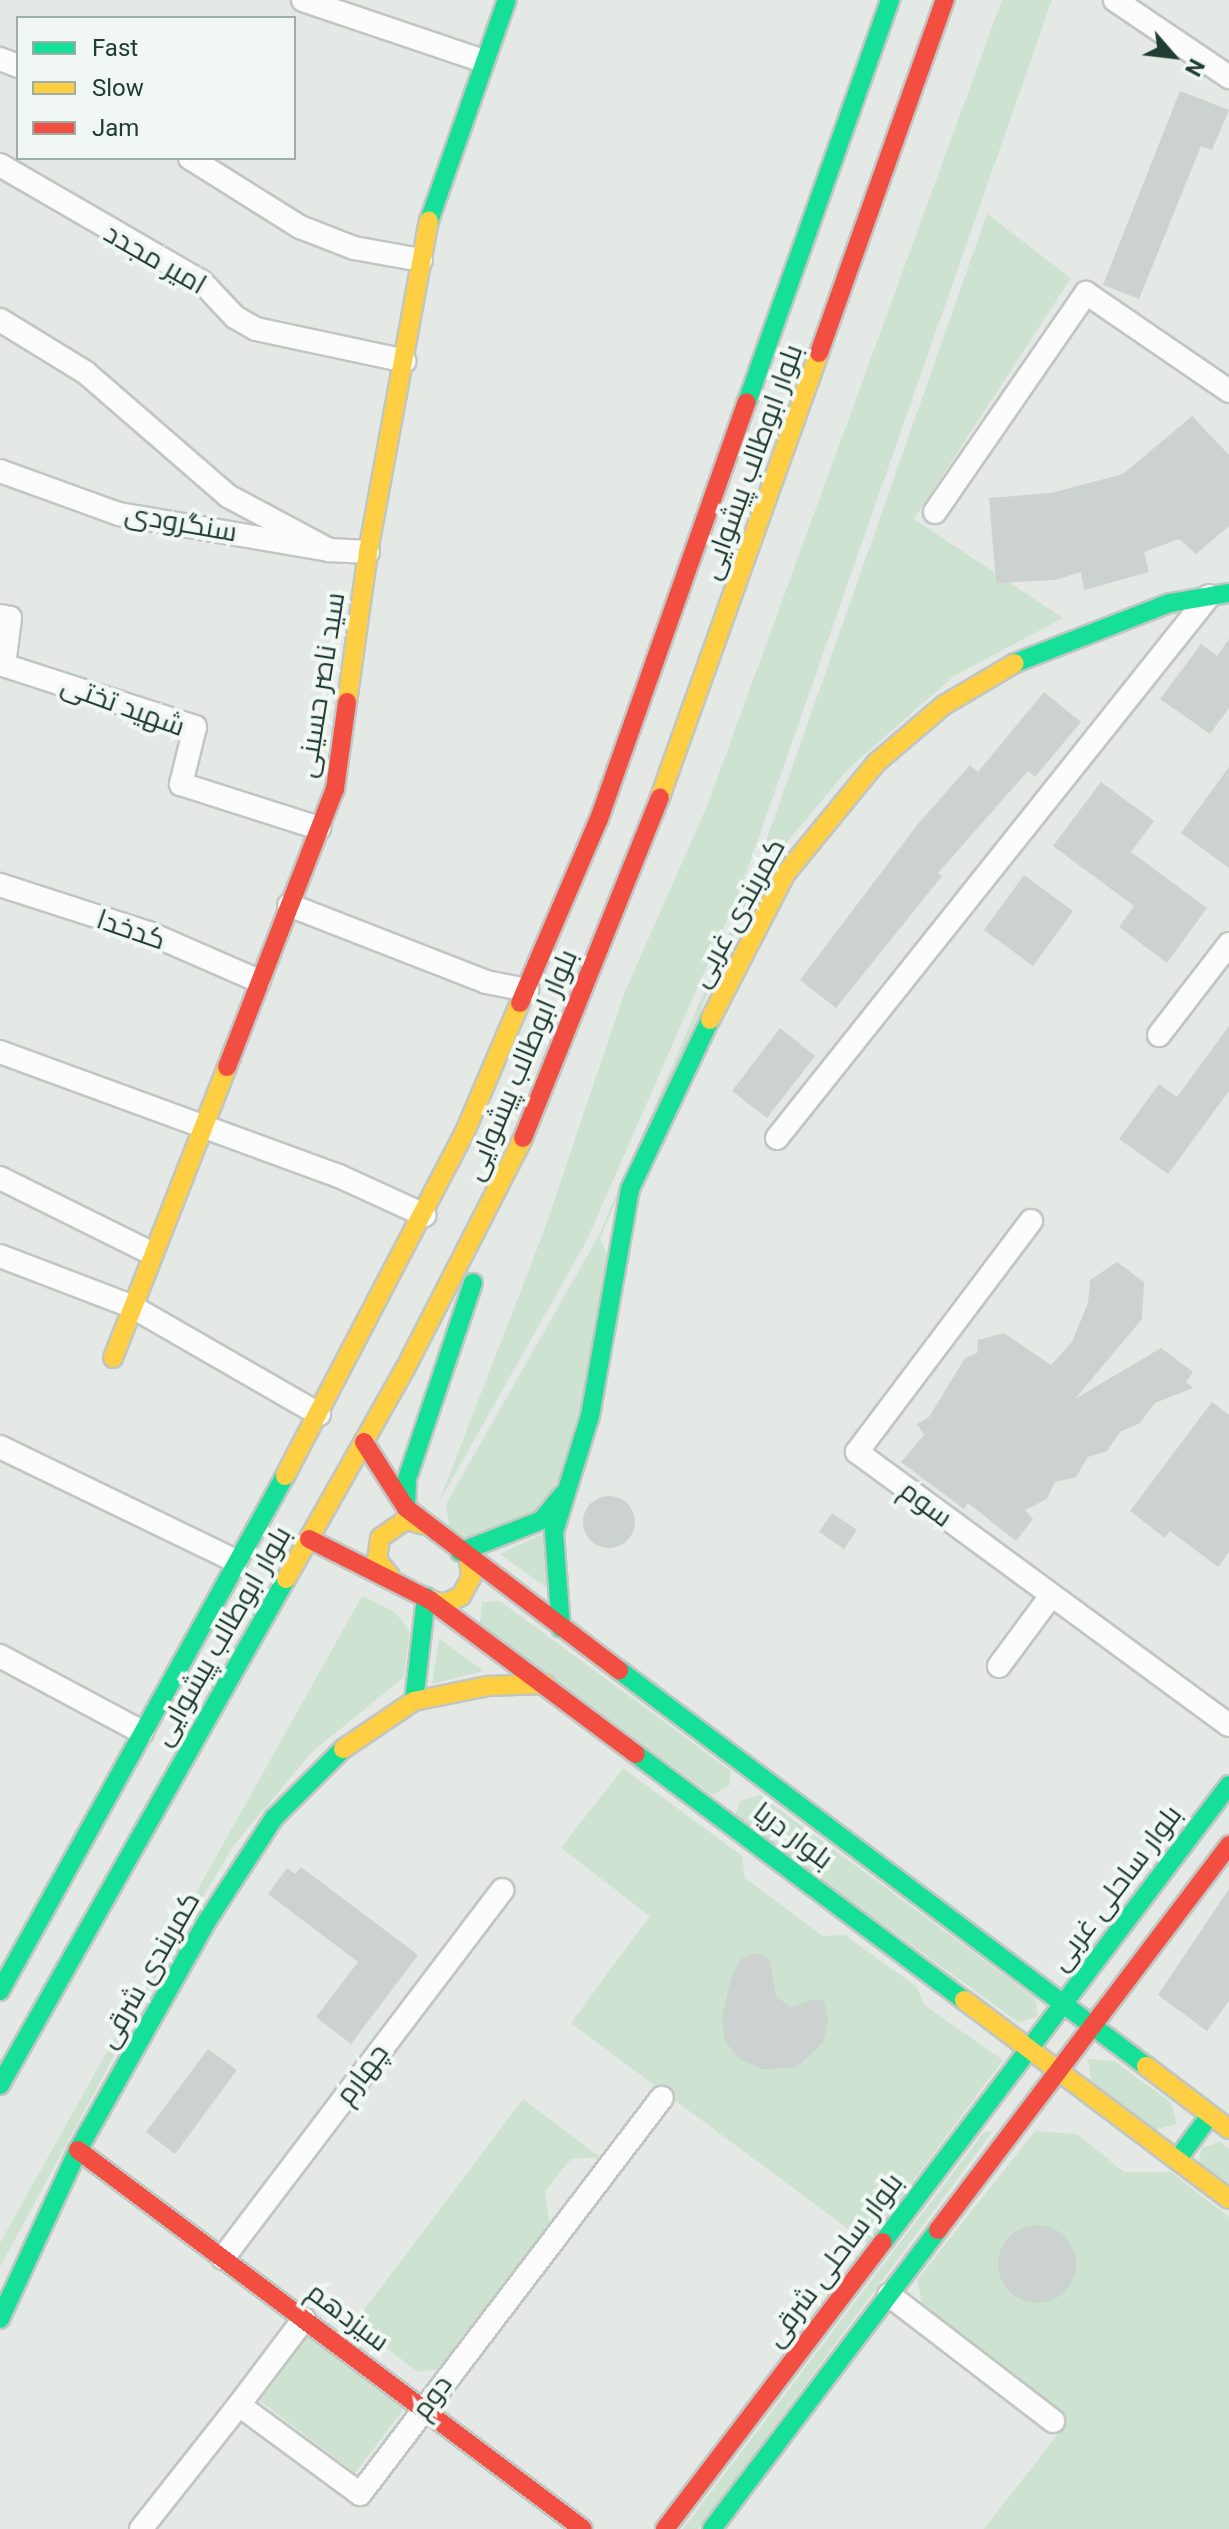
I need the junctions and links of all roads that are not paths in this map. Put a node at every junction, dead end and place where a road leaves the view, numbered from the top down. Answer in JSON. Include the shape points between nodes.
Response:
{"nodes":[{"id":1,"x":303,"y":0,"type":"edge"},
{"id":2,"x":507,"y":0,"type":"edge"},
{"id":3,"x":890,"y":0,"type":"edge"},
{"id":4,"x":945,"y":0,"type":"edge"},
{"id":5,"x":1115,"y":0,"type":"edge"},
{"id":6,"x":483,"y":61,"type":"junction"},
{"id":7,"x":1229,"y":77,"type":"edge"},
{"id":8,"x":193,"y":160,"type":"edge"},
{"id":9,"x":0,"y":165,"type":"edge"},
{"id":10,"x":421,"y":260,"type":"junction"},
{"id":11,"x":0,"y":320,"type":"edge"},
{"id":12,"x":405,"y":361,"type":"junction"},
{"id":13,"x":1229,"y":391,"type":"edge"},
{"id":14,"x":0,"y":471,"type":"edge"},
{"id":15,"x":935,"y":512,"type":"dead end"},
{"id":16,"x":329,"y":550,"type":"junction"},
{"id":17,"x":368,"y":552,"type":"junction"},
{"id":18,"x":1219,"y":595,"type":"edge"},
{"id":19,"x":0,"y":616,"type":"edge"},
{"id":20,"x":2,"y":664,"type":"edge"},
{"id":21,"x":319,"y":828,"type":"junction"},
{"id":22,"x":0,"y":885,"type":"edge"},
{"id":23,"x":289,"y":905,"type":"junction"},
{"id":24,"x":1229,"y":944,"type":"edge"},
{"id":25,"x":259,"y":981,"type":"junction"},
{"id":26,"x":527,"y":990,"type":"junction"},
{"id":27,"x":1159,"y":1035,"type":"dead end"},
{"id":28,"x":0,"y":1052,"type":"edge"},
{"id":29,"x":202,"y":1128,"type":"junction"},
{"id":30,"x":777,"y":1138,"type":"dead end"},
{"id":31,"x":520,"y":1146,"type":"junction"},
{"id":32,"x":0,"y":1178,"type":"edge"},
{"id":33,"x":424,"y":1215,"type":"junction"},
{"id":34,"x":1031,"y":1221,"type":"dead end"},
{"id":35,"x":151,"y":1253,"type":"junction"},
{"id":36,"x":0,"y":1256,"type":"edge"},
{"id":37,"x":131,"y":1306,"type":"junction"},
{"id":38,"x":113,"y":1358,"type":"dead end"},
{"id":39,"x":319,"y":1414,"type":"junction"},
{"id":40,"x":364,"y":1442,"type":"junction"},
{"id":41,"x":0,"y":1447,"type":"edge"},
{"id":42,"x":568,"y":1486,"type":"junction"},
{"id":43,"x":406,"y":1508,"type":"junction"},
{"id":44,"x":425,"y":1525,"type":"junction"},
{"id":45,"x":309,"y":1539,"type":"junction"},
{"id":46,"x":465,"y":1556,"type":"junction"},
{"id":47,"x":236,"y":1561,"type":"junction"},
{"id":48,"x":390,"y":1576,"type":"junction"},
{"id":49,"x":1050,"y":1597,"type":"junction"},
{"id":50,"x":428,"y":1598,"type":"junction"},
{"id":51,"x":561,"y":1628,"type":"junction"},
{"id":52,"x":0,"y":1656,"type":"edge"},
{"id":53,"x":999,"y":1666,"type":"dead end"},
{"id":54,"x":545,"y":1684,"type":"junction"},
{"id":55,"x":414,"y":1701,"type":"junction"},
{"id":56,"x":1229,"y":1725,"type":"edge"},
{"id":57,"x":142,"y":1732,"type":"junction"},
{"id":58,"x":736,"y":1782,"type":"junction"},
{"id":59,"x":1229,"y":1785,"type":"edge"},
{"id":60,"x":713,"y":1811,"type":"junction"},
{"id":61,"x":1229,"y":1845,"type":"edge"},
{"id":62,"x":502,"y":1890,"type":"dead end"},
{"id":63,"x":0,"y":1991,"type":"edge"},
{"id":64,"x":1063,"y":2004,"type":"junction"},
{"id":65,"x":1047,"y":2026,"type":"joint"},
{"id":66,"x":1093,"y":2026,"type":"junction"},
{"id":67,"x":1030,"y":2049,"type":"junction"},
{"id":68,"x":1059,"y":2071,"type":"junction"},
{"id":69,"x":2,"y":2075,"type":"edge"},
{"id":70,"x":662,"y":2098,"type":"dead end"},
{"id":71,"x":1210,"y":2115,"type":"junction"},
{"id":72,"x":1229,"y":2129,"type":"edge"},
{"id":73,"x":78,"y":2150,"type":"junction"},
{"id":74,"x":1177,"y":2160,"type":"junction"},
{"id":75,"x":1229,"y":2199,"type":"edge"},
{"id":76,"x":223,"y":2258,"type":"junction"},
{"id":77,"x":889,"y":2295,"type":"junction"},
{"id":78,"x":0,"y":2319,"type":"edge"},
{"id":79,"x":304,"y":2319,"type":"junction"},
{"id":80,"x":239,"y":2405,"type":"junction"},
{"id":81,"x":423,"y":2409,"type":"junction"},
{"id":82,"x":1053,"y":2421,"type":"dead end"},
{"id":83,"x":141,"y":2529,"type":"edge"},
{"id":84,"x":583,"y":2529,"type":"edge"},
{"id":85,"x":665,"y":2529,"type":"edge"},
{"id":86,"x":712,"y":2529,"type":"edge"}],
"edges":[{"from":1,"to":6,"type":"street"},
{"from":2,"to":6,"type":"main road","name":"سید ناصر حسینی"},
{"from":3,"to":26,"type":"main road","name":"بلوار ابوطالب پیشوایی","via":[[599,819]]},
{"from":4,"to":31,"type":"main road","name":"بلوار ابوطالب پیشوایی","via":[[646,837]]},
{"from":5,"to":7,"type":"street"},
{"from":6,"to":10,"type":"main road","name":"سید ناصر حسینی","via":[[445,164]]},
{"from":8,"to":10,"type":"street","via":[[300,227],[354,248]]},
{"from":9,"to":12,"type":"street","name":"امیر مجدد","via":[[202,282],[235,317],[256,329]]},
{"from":10,"to":12,"type":"main road","name":"سید ناصر حسینی"},
{"from":11,"to":16,"type":"street","via":[[85,372],[228,496]]},
{"from":12,"to":17,"type":"main road","name":"سید ناصر حسینی"},
{"from":13,"to":15,"type":"street","via":[[1086,293]]},
{"from":14,"to":16,"type":"street","name":"سنگرودی","via":[[119,514]]},
{"from":16,"to":17,"type":"street","name":"سنگرودی"},
{"from":17,"to":21,"type":"main road","name":"سید ناصر حسینی","via":[[350,710],[335,789]]},
{"from":18,"to":30,"type":"street"},
{"from":18,"to":42,"type":"main road","name":"کمربندی غربی","via":[[1109,623],[1006,667],[944,705],[876,763],[786,873],[672,1094],[630,1189],[590,1416]]},
{"from":19,"to":20,"type":"street","via":[[10,618]]},
{"from":20,"to":21,"type":"street","name":"شهید تختی","via":[[195,727],[181,784]]},
{"from":21,"to":23,"type":"main road","name":"سید ناصر حسینی"},
{"from":22,"to":25,"type":"street","name":"کدخدا","via":[[149,933]]},
{"from":23,"to":25,"type":"main road","name":"سید ناصر حسینی"},
{"from":23,"to":26,"type":"street","via":[[486,982]]},
{"from":24,"to":27,"type":"street"},
{"from":25,"to":29,"type":"main road","name":"سید ناصر حسینی"},
{"from":26,"to":33,"type":"main road","name":"بلوار ابوطالب پیشوایی"},
{"from":28,"to":29,"type":"street"},
{"from":29,"to":33,"type":"street","via":[[339,1176]]},
{"from":29,"to":35,"type":"main road","name":"سید ناصر حسینی"},
{"from":31,"to":40,"type":"main road","name":"بلوار ابوطالب پیشوایی","via":[[468,1254]]},
{"from":31,"to":43,"type":"main road","via":[[407,1479]]},
{"from":32,"to":35,"type":"street"},
{"from":33,"to":39,"type":"main road","name":"بلوار ابوطالب پیشوایی"},
{"from":34,"to":49,"type":"street","name":"سوم","via":[[857,1452]]},
{"from":35,"to":37,"type":"main road","name":"سید ناصر حسینی"},
{"from":36,"to":37,"type":"street"},
{"from":37,"to":38,"type":"main road","name":"سید ناصر حسینی"},
{"from":37,"to":39,"type":"street"},
{"from":39,"to":47,"type":"main road","name":"بلوار ابوطالب پیشوایی"},
{"from":40,"to":43,"type":"main road","name":"بلوار دریا"},
{"from":40,"to":45,"type":"main road","name":"بلوار ابوطالب پیشوایی"},
{"from":41,"to":47,"type":"street"},
{"from":42,"to":46,"type":"main road","via":[[542,1520]]},
{"from":42,"to":51,"type":"main road","name":"کمربندی غربی","via":[[554,1532]]},
{"from":43,"to":44,"type":"main road","name":"بلوار دریا"},
{"from":44,"to":46,"type":"main road","name":"بلوار دریا"},
{"from":44,"to":48,"type":"main road","via":[[406,1520],[380,1538],[377,1560]]},
{"from":45,"to":48,"type":"main road","name":"بلوار دریا"},
{"from":45,"to":69,"type":"main road","name":"بلوار ابوطالب پیشوایی"},
{"from":46,"to":50,"type":"main road","via":[[471,1578],[461,1596],[444,1604]]},
{"from":46,"to":51,"type":"main road","name":"بلوار دریا"},
{"from":47,"to":57,"type":"main road","name":"بلوار ابوطالب پیشوایی"},
{"from":48,"to":50,"type":"main road","name":"بلوار دریا"},
{"from":49,"to":53,"type":"street"},
{"from":49,"to":56,"type":"street","name":"سوم"},
{"from":50,"to":54,"type":"main road","name":"بلوار دریا"},
{"from":50,"to":55,"type":"main road"},
{"from":51,"to":58,"type":"main road","name":"بلوار دریا"},
{"from":52,"to":57,"type":"street"},
{"from":54,"to":55,"type":"main road","via":[[488,1686]]},
{"from":54,"to":60,"type":"main road","name":"بلوار دریا"},
{"from":55,"to":73,"type":"main road","name":"کمربندی شرقی","via":[[345,1747],[274,1818],[207,1921]]},
{"from":57,"to":63,"type":"main road","name":"بلوار ابوطالب پیشوایی"},
{"from":58,"to":60,"type":"main road"},
{"from":58,"to":64,"type":"main road","name":"بلوار دریا"},
{"from":59,"to":64,"type":"main road","name":"بلوار ساحلی غربی"},
{"from":60,"to":67,"type":"main road","name":"بلوار دریا"},
{"from":61,"to":66,"type":"main road"},
{"from":62,"to":76,"type":"street","name":"چهارم"},
{"from":64,"to":65,"type":"main road","name":"بلوار ساحلی غربی"},
{"from":64,"to":66,"type":"main road","name":"بلوار دریا"},
{"from":65,"to":67,"type":"main road","name":"بلوار ساحلی شرقی"},
{"from":66,"to":68,"type":"main road"},
{"from":66,"to":71,"type":"main road","name":"بلوار دریا"},
{"from":67,"to":68,"type":"main road","name":"بلوار دریا"},
{"from":67,"to":85,"type":"main road","name":"بلوار ساحلی شرقی"},
{"from":68,"to":74,"type":"main road","name":"بلوار دریا"},
{"from":68,"to":77,"type":"main road"},
{"from":70,"to":81,"type":"street","name":"دوم"},
{"from":71,"to":72,"type":"main road","name":"بلوار دریا"},
{"from":71,"to":74,"type":"main road"},
{"from":73,"to":76,"type":"main road","name":"سیزدهم"},
{"from":73,"to":78,"type":"main road","name":"کمربندی شرقی"},
{"from":74,"to":75,"type":"main road","name":"بلوار دریا"},
{"from":76,"to":79,"type":"main road","name":"سیزدهم"},
{"from":77,"to":82,"type":"street"},
{"from":77,"to":86,"type":"main road"},
{"from":79,"to":80,"type":"street"},
{"from":79,"to":81,"type":"main road","name":"سیزدهم"},
{"from":80,"to":81,"type":"street","name":"دوم","via":[[360,2494]]},
{"from":80,"to":83,"type":"street"},
{"from":81,"to":84,"type":"main road","name":"سیزدهم"}]}
